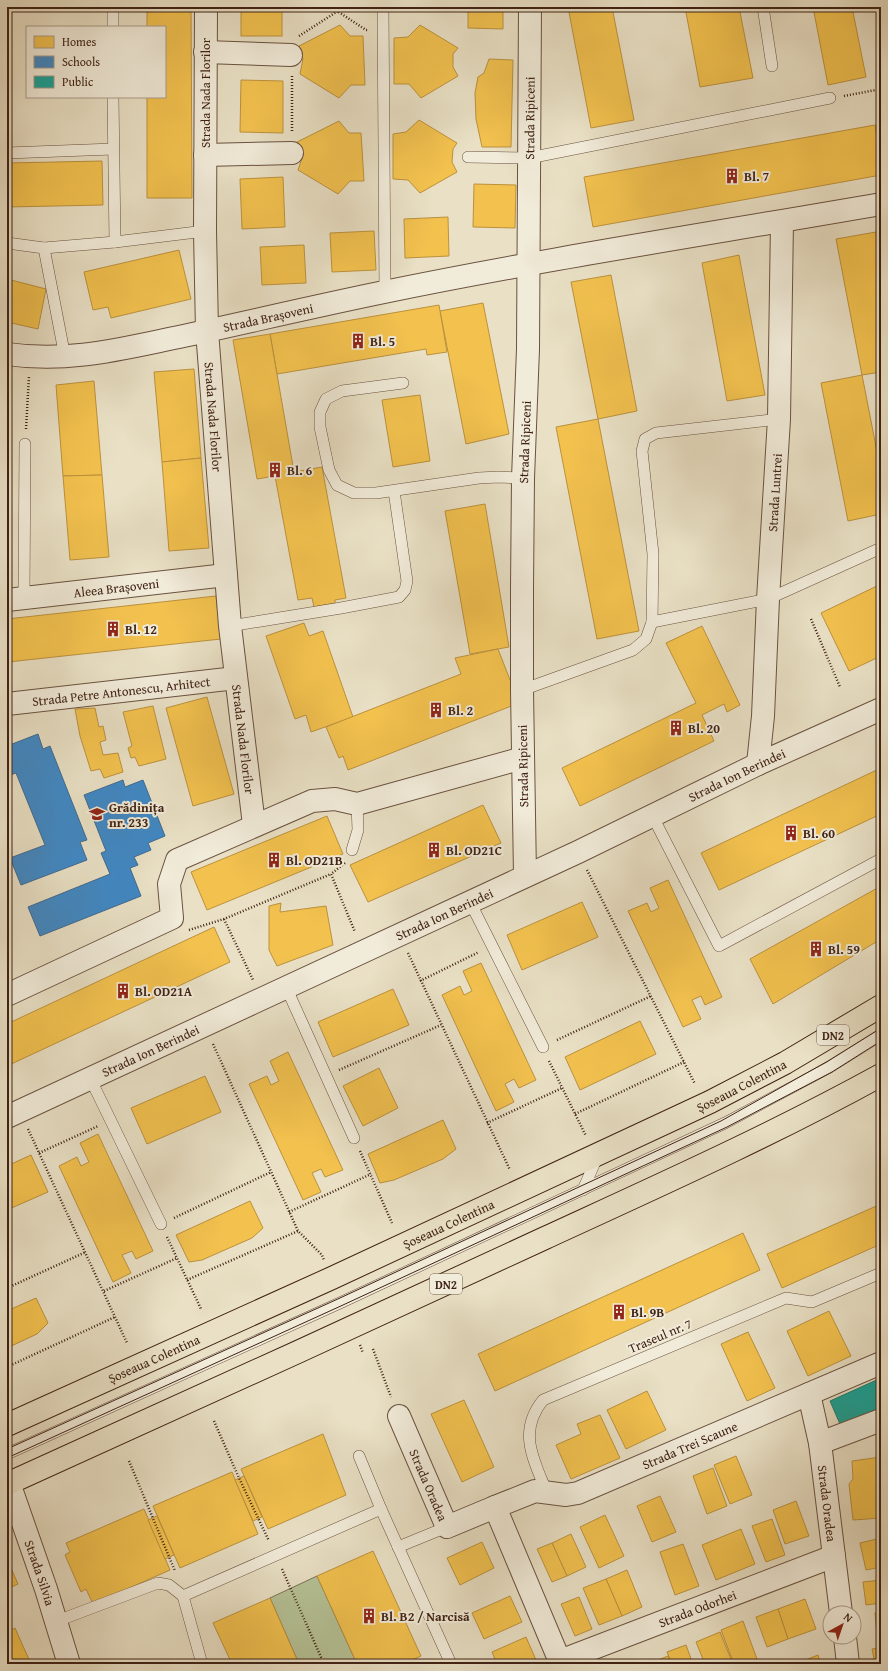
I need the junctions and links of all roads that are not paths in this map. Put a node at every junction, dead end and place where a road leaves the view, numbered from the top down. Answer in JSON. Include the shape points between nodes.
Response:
{"nodes":[{"id":1,"x":113,"y":7,"type":"edge"},
{"id":2,"x":206,"y":7,"type":"edge"},
{"id":3,"x":383,"y":7,"type":"edge"},
{"id":4,"x":530,"y":7,"type":"edge"},
{"id":5,"x":762,"y":7,"type":"edge"},
{"id":6,"x":113,"y":26,"type":"edge"},
{"id":7,"x":205,"y":52,"type":"junction"},
{"id":8,"x":291,"y":55,"type":"road end"},
{"id":9,"x":772,"y":66,"type":"dead end"},
{"id":10,"x":113,"y":98,"type":"edge"},
{"id":11,"x":830,"y":98,"type":"road end"},
{"id":12,"x":113,"y":149,"type":"junction"},
{"id":13,"x":7,"y":153,"type":"edge"},
{"id":14,"x":292,"y":153,"type":"road end"},
{"id":15,"x":205,"y":155,"type":"junction"},
{"id":16,"x":468,"y":157,"type":"dead end"},
{"id":17,"x":529,"y":158,"type":"junction"},
{"id":18,"x":881,"y":204,"type":"edge"},
{"id":19,"x":782,"y":222,"type":"junction"},
{"id":20,"x":205,"y":231,"type":"junction"},
{"id":21,"x":115,"y":242,"type":"junction"},
{"id":22,"x":7,"y":244,"type":"edge"},
{"id":23,"x":44,"y":248,"type":"junction"},
{"id":24,"x":528,"y":265,"type":"junction"},
{"id":25,"x":385,"y":292,"type":"junction"},
{"id":26,"x":207,"y":331,"type":"junction"},
{"id":27,"x":7,"y":354,"type":"edge"},
{"id":28,"x":65,"y":357,"type":"junction"},
{"id":29,"x":403,"y":383,"type":"dead end"},
{"id":30,"x":779,"y":419,"type":"junction"},
{"id":31,"x":25,"y":444,"type":"road end"},
{"id":32,"x":523,"y":478,"type":"junction"},
{"id":33,"x":394,"y":491,"type":"junction"},
{"id":34,"x":881,"y":548,"type":"edge"},
{"id":35,"x":226,"y":575,"type":"junction"},
{"id":36,"x":768,"y":598,"type":"junction"},
{"id":37,"x":15,"y":599,"type":"edge"},
{"id":38,"x":652,"y":622,"type":"junction"},
{"id":39,"x":230,"y":626,"type":"junction"},
{"id":40,"x":236,"y":678,"type":"junction"},
{"id":41,"x":522,"y":690,"type":"junction"},
{"id":42,"x":7,"y":704,"type":"edge"},
{"id":43,"x":881,"y":709,"type":"edge"},
{"id":44,"x":523,"y":758,"type":"junction"},
{"id":45,"x":758,"y":764,"type":"junction"},
{"id":46,"x":357,"y":804,"type":"junction"},
{"id":47,"x":653,"y":817,"type":"junction"},
{"id":48,"x":254,"y":825,"type":"junction"},
{"id":49,"x":352,"y":850,"type":"road end"},
{"id":50,"x":881,"y":860,"type":"edge"},
{"id":51,"x":525,"y":876,"type":"junction"},
{"id":52,"x":470,"y":902,"type":"junction"},
{"id":53,"x":286,"y":987,"type":"junction"},
{"id":54,"x":7,"y":995,"type":"edge"},
{"id":55,"x":881,"y":1006,"type":"edge"},
{"id":56,"x":881,"y":1035,"type":"edge"},
{"id":57,"x":543,"y":1047,"type":"road end"},
{"id":58,"x":881,"y":1075,"type":"edge"},
{"id":59,"x":90,"y":1078,"type":"junction"},
{"id":60,"x":13,"y":1114,"type":"edge"},
{"id":61,"x":354,"y":1138,"type":"road end"},
{"id":62,"x":599,"y":1154,"type":"junction"},
{"id":63,"x":583,"y":1190,"type":"junction"},
{"id":64,"x":161,"y":1224,"type":"road end"},
{"id":65,"x":881,"y":1273,"type":"edge"},
{"id":66,"x":881,"y":1363,"type":"edge"},
{"id":67,"x":810,"y":1394,"type":"junction"},
{"id":68,"x":399,"y":1416,"type":"road end"},
{"id":69,"x":881,"y":1420,"type":"edge"},
{"id":70,"x":7,"y":1425,"type":"edge"},
{"id":71,"x":820,"y":1443,"type":"junction"},
{"id":72,"x":7,"y":1454,"type":"edge"},
{"id":73,"x":359,"y":1456,"type":"dead end"},
{"id":74,"x":8,"y":1484,"type":"edge"},
{"id":75,"x":547,"y":1493,"type":"junction"},
{"id":76,"x":494,"y":1507,"type":"junction"},
{"id":77,"x":381,"y":1509,"type":"junction"},
{"id":78,"x":447,"y":1526,"type":"junction"},
{"id":79,"x":398,"y":1547,"type":"junction"},
{"id":80,"x":834,"y":1556,"type":"junction"},
{"id":81,"x":183,"y":1596,"type":"junction"},
{"id":82,"x":841,"y":1605,"type":"edge"},
{"id":83,"x":57,"y":1621,"type":"junction"},
{"id":84,"x":846,"y":1645,"type":"edge"},
{"id":85,"x":560,"y":1662,"type":"edge"},
{"id":86,"x":69,"y":1664,"type":"edge"},
{"id":87,"x":202,"y":1664,"type":"edge"},
{"id":88,"x":450,"y":1664,"type":"edge"},
{"id":89,"x":848,"y":1664,"type":"edge"}],
"edges":[{"from":1,"to":6,"type":"lane"},
{"from":2,"to":7,"type":"street","name":"Strada Nada Florilor"},
{"from":3,"to":25,"type":"lane"},
{"from":4,"to":17,"type":"street","name":"Strada Ripiceni"},
{"from":5,"to":9,"type":"lane"},
{"from":7,"to":8,"type":"street"},
{"from":7,"to":15,"type":"street","name":"Strada Nada Florilor"},
{"from":10,"to":12,"type":"lane"},
{"from":11,"to":17,"type":"lane"},
{"from":12,"to":13,"type":"lane"},
{"from":12,"to":21,"type":"lane"},
{"from":14,"to":15,"type":"street"},
{"from":15,"to":20,"type":"street","name":"Strada Nada Florilor"},
{"from":16,"to":17,"type":"lane"},
{"from":17,"to":24,"type":"street","name":"Strada Ripiceni"},
{"from":18,"to":19,"type":"street"},
{"from":19,"to":24,"type":"street"},
{"from":19,"to":30,"type":"street","name":"Strada Luntrei"},
{"from":20,"to":21,"type":"lane"},
{"from":20,"to":26,"type":"street","name":"Strada Nada Florilor"},
{"from":21,"to":23,"type":"lane"},
{"from":22,"to":23,"type":"lane"},
{"from":23,"to":28,"type":"lane"},
{"from":24,"to":25,"type":"street","name":"Strada Brașoveni"},
{"from":24,"to":32,"type":"street","name":"Strada Ripiceni"},
{"from":25,"to":26,"type":"street","name":"Strada Brașoveni"},
{"from":26,"to":28,"type":"street","name":"Strada Brașoveni","via":[[112,351]]},
{"from":26,"to":35,"type":"street","name":"Strada Nada Florilor"},
{"from":27,"to":28,"type":"street","name":"Strada Brașoveni","via":[[30,358]]},
{"from":29,"to":33,"type":"lane","via":[[342,391],[326,399],[320,412],[320,427],[329,470],[337,485],[354,493]]},
{"from":30,"to":36,"type":"street","name":"Strada Luntrei"},
{"from":30,"to":38,"type":"lane","via":[[656,434],[645,439],[642,451],[653,554]]},
{"from":31,"to":37,"type":"lane"},
{"from":32,"to":33,"type":"lane","via":[[479,478]]},
{"from":32,"to":41,"type":"street","name":"Strada Ripiceni"},
{"from":33,"to":39,"type":"lane","via":[[408,581],[405,590],[399,596]]},
{"from":34,"to":36,"type":"lane"},
{"from":35,"to":37,"type":"street","name":"Aleea Brașoveni"},
{"from":35,"to":39,"type":"street","name":"Strada Nada Florilor"},
{"from":36,"to":38,"type":"lane"},
{"from":36,"to":45,"type":"street","name":"Strada Luntrei","via":[[763,716]]},
{"from":38,"to":41,"type":"lane","via":[[646,639],[633,650]]},
{"from":39,"to":40,"type":"street","name":"Strada Nada Florilor"},
{"from":40,"to":42,"type":"street","name":"Strada Petre Antonescu, Arhitect"},
{"from":40,"to":48,"type":"street","name":"Strada Nada Florilor"},
{"from":41,"to":44,"type":"street","name":"Strada Ripiceni"},
{"from":43,"to":45,"type":"street","name":"Strada Ion Berindei"},
{"from":44,"to":46,"type":"street"},
{"from":44,"to":51,"type":"street","name":"Strada Ripiceni"},
{"from":45,"to":47,"type":"street","name":"Strada Ion Berindei"},
{"from":46,"to":48,"type":"street","via":[[336,799],[312,801]]},
{"from":46,"to":49,"type":"lane","via":[[358,830]]},
{"from":47,"to":50,"type":"lane","via":[[719,946]]},
{"from":47,"to":51,"type":"street","name":"Strada Ion Berindei"},
{"from":48,"to":54,"type":"street","via":[[177,860],[168,884],[172,918]]},
{"from":51,"to":52,"type":"street","name":"Strada Ion Berindei"},
{"from":52,"to":53,"type":"street","name":"Strada Ion Berindei"},
{"from":52,"to":57,"type":"lane"},
{"from":53,"to":59,"type":"street","name":"Strada Ion Berindei"},
{"from":53,"to":61,"type":"lane"},
{"from":55,"to":62,"type":"main road","name":"Șoseaua Colentina","number":"DN2","via":[[771,1070]]},
{"from":56,"to":63,"type":"lane","via":[[830,1067],[725,1123]]},
{"from":58,"to":74,"type":"main road","number":"DN2","via":[[812,1113],[728,1154]]},
{"from":59,"to":60,"type":"street","name":"Strada Ion Berindei"},
{"from":59,"to":64,"type":"lane"},
{"from":62,"to":63,"type":"lane"},
{"from":62,"to":70,"type":"main road","name":"Șoseaua Colentina","number":"DN2"},
{"from":63,"to":72,"type":"lane"},
{"from":65,"to":75,"type":"lane","name":"Traseul nr. 7","via":[[812,1302],[786,1298],[543,1400],[536,1410],[529,1442]]},
{"from":66,"to":67,"type":"street","name":"Strada Trei Scaune"},
{"from":67,"to":71,"type":"street","name":"Strada Oradea"},
{"from":67,"to":75,"type":"street","name":"Strada Trei Scaune","via":[[578,1493]]},
{"from":68,"to":78,"type":"street","name":"Strada Oradea"},
{"from":69,"to":71,"type":"street"},
{"from":71,"to":80,"type":"street","name":"Strada Oradea"},
{"from":73,"to":77,"type":"lane"},
{"from":74,"to":83,"type":"street","name":"Strada Silvia","via":[[23,1519]]},
{"from":75,"to":76,"type":"street","name":"Strada Trei Scaune","via":[[535,1491]]},
{"from":76,"to":78,"type":"street","name":"Strada Oradea"},
{"from":76,"to":85,"type":"street"},
{"from":77,"to":79,"type":"lane"},
{"from":77,"to":81,"type":"lane"},
{"from":78,"to":79,"type":"lane"},
{"from":79,"to":88,"type":"lane"},
{"from":80,"to":82,"type":"street","name":"Strada Oradea"},
{"from":80,"to":85,"type":"street","name":"Strada Odorhei"},
{"from":81,"to":83,"type":"lane","via":[[168,1585],[158,1583]]},
{"from":81,"to":87,"type":"lane"},
{"from":83,"to":86,"type":"street","name":"Strada Silvia"},
{"from":84,"to":89,"type":"street"}]}
